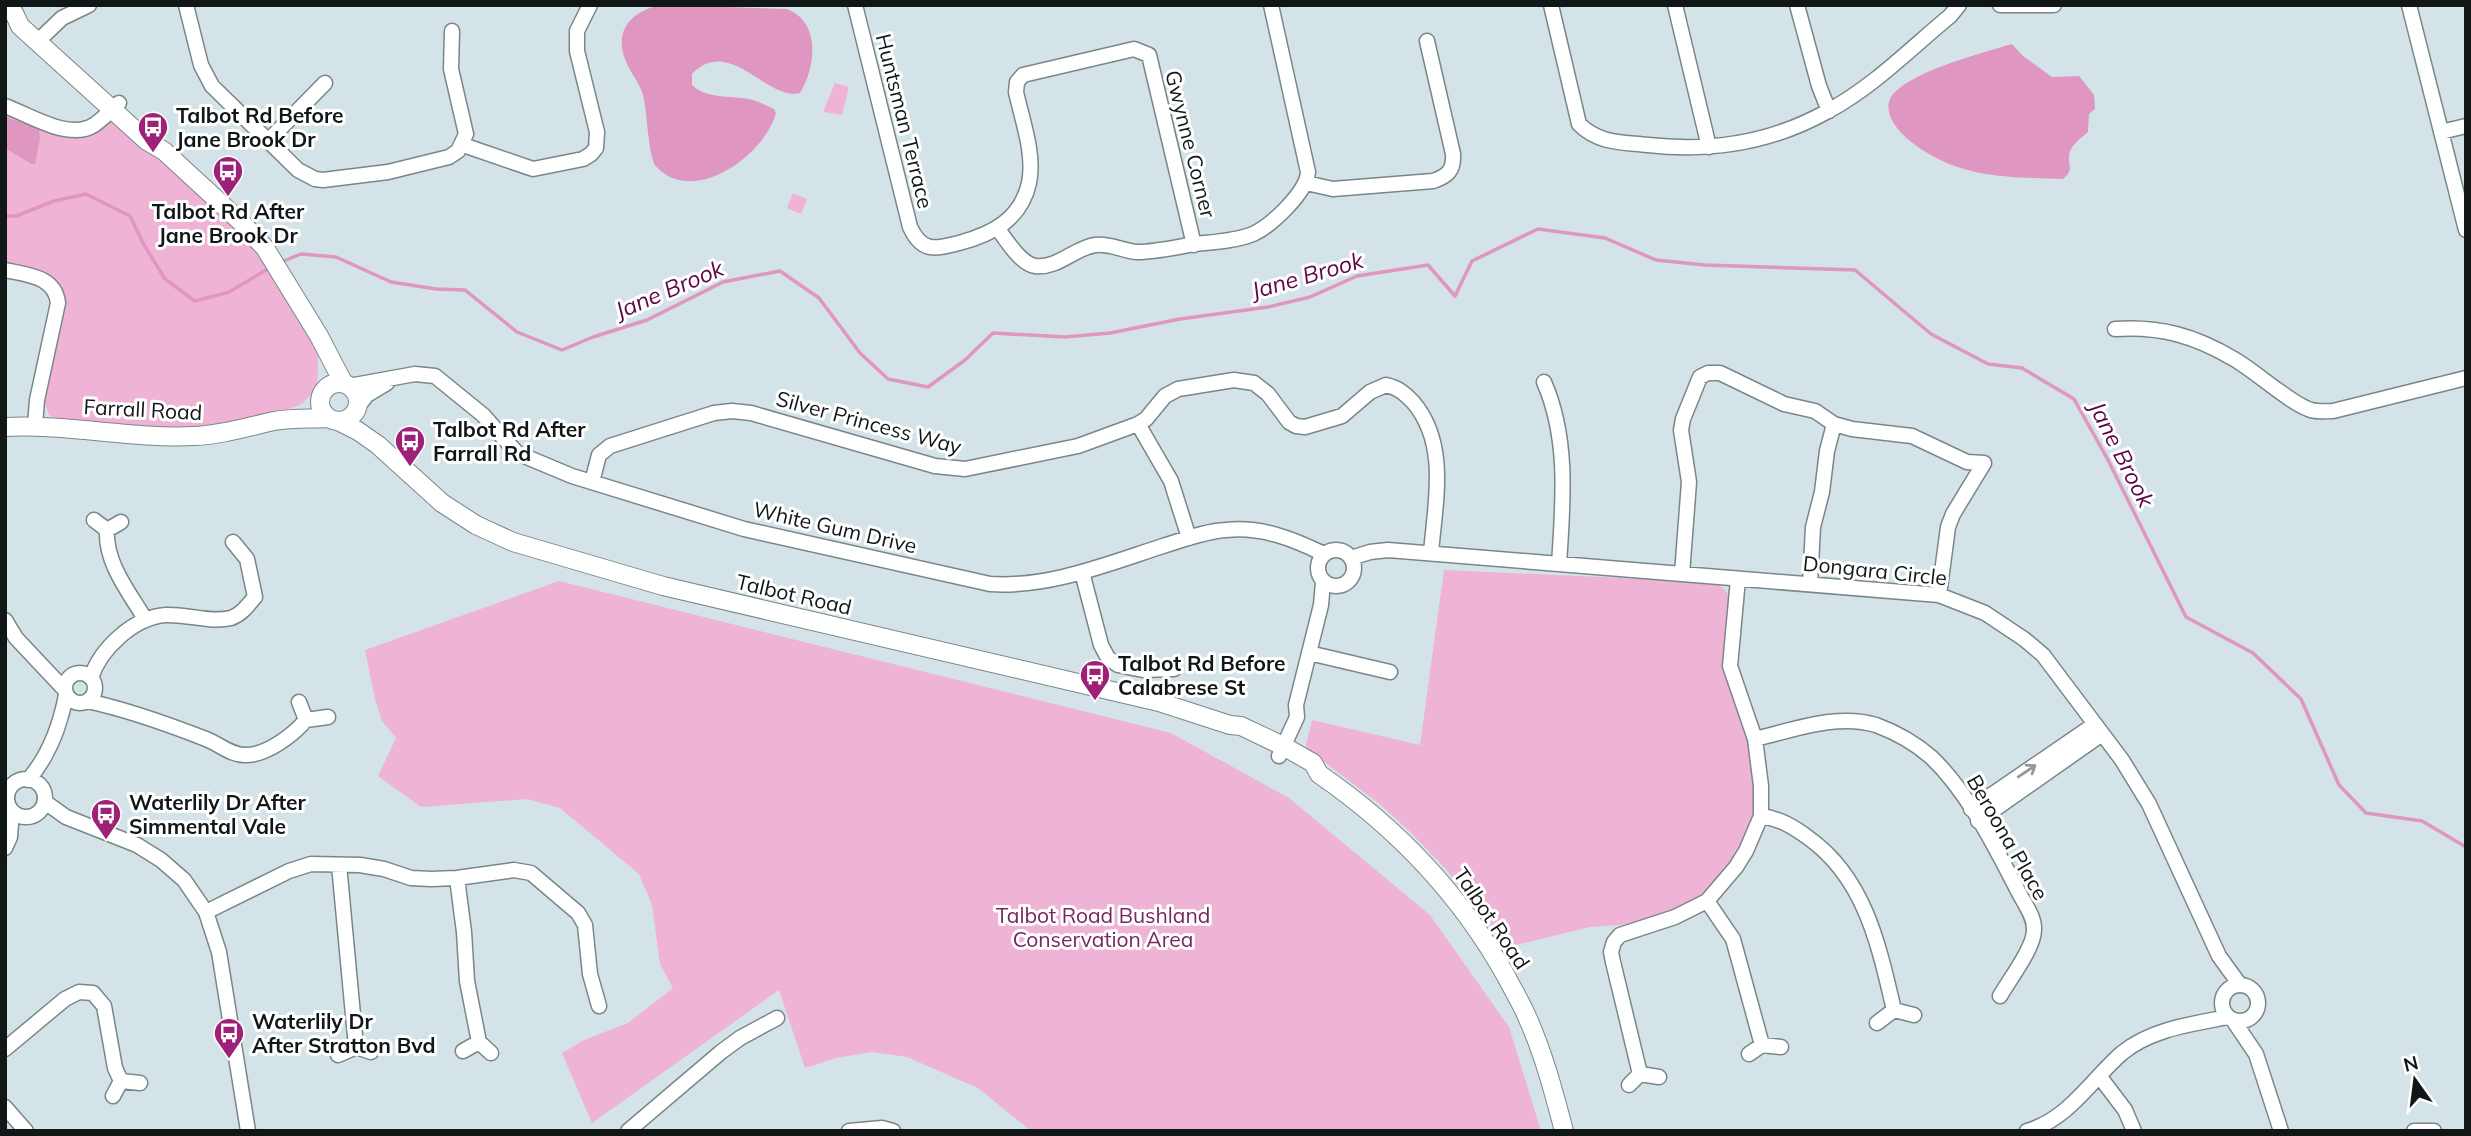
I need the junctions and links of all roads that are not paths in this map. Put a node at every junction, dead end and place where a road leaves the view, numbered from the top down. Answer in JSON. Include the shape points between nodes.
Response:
{"nodes":[{"id":1,"x":89,"y":5,"type":"edge"},
{"id":2,"x":186,"y":5,"type":"edge"},
{"id":3,"x":590,"y":5,"type":"edge"},
{"id":4,"x":855,"y":5,"type":"edge"},
{"id":5,"x":1270,"y":5,"type":"edge"},
{"id":6,"x":1551,"y":5,"type":"edge"},
{"id":7,"x":1675,"y":5,"type":"edge"},
{"id":8,"x":1797,"y":5,"type":"edge"},
{"id":9,"x":1959,"y":5,"type":"edge"},
{"id":10,"x":2000,"y":5,"type":"edge"},
{"id":11,"x":2054,"y":5,"type":"edge"},
{"id":12,"x":2409,"y":5,"type":"edge"},
{"id":13,"x":9,"y":9,"type":"edge"},
{"id":14,"x":452,"y":32,"type":"dead end"},
{"id":15,"x":1427,"y":41,"type":"dead end"},
{"id":16,"x":44,"y":42,"type":"junction"},
{"id":17,"x":326,"y":83,"type":"dead end"},
{"id":18,"x":5,"y":106,"type":"edge"},
{"id":19,"x":116,"y":106,"type":"junction"},
{"id":20,"x":1829,"y":111,"type":"junction"},
{"id":21,"x":2466,"y":126,"type":"edge"},
{"id":22,"x":2441,"y":132,"type":"junction"},
{"id":23,"x":268,"y":141,"type":"junction"},
{"id":24,"x":463,"y":145,"type":"junction"},
{"id":25,"x":1709,"y":147,"type":"junction"},
{"id":26,"x":1306,"y":184,"type":"junction"},
{"id":27,"x":998,"y":229,"type":"junction"},
{"id":28,"x":2466,"y":230,"type":"edge"},
{"id":29,"x":921,"y":244,"type":"joint"},
{"id":30,"x":1195,"y":244,"type":"junction"},
{"id":31,"x":5,"y":270,"type":"edge"},
{"id":32,"x":2115,"y":329,"type":"dead end"},
{"id":33,"x":319,"y":336,"type":"junction"},
{"id":34,"x":2466,"y":378,"type":"edge"},
{"id":35,"x":391,"y":380,"type":"junction"},
{"id":36,"x":1544,"y":382,"type":"dead end"},
{"id":37,"x":346,"y":385,"type":"junction"},
{"id":38,"x":322,"y":393,"type":"junction"},
{"id":39,"x":356,"y":409,"type":"junction"},
{"id":40,"x":333,"y":419,"type":"junction"},
{"id":41,"x":277,"y":421,"type":"junction"},
{"id":42,"x":1138,"y":424,"type":"junction"},
{"id":43,"x":1834,"y":424,"type":"junction"},
{"id":44,"x":35,"y":425,"type":"junction"},
{"id":45,"x":5,"y":427,"type":"edge"},
{"id":46,"x":378,"y":445,"type":"junction"},
{"id":47,"x":592,"y":482,"type":"junction"},
{"id":48,"x":94,"y":520,"type":"dead end"},
{"id":49,"x":121,"y":522,"type":"dead end"},
{"id":50,"x":107,"y":530,"type":"junction"},
{"id":51,"x":1189,"y":538,"type":"junction"},
{"id":52,"x":233,"y":542,"type":"dead end"},
{"id":53,"x":258,"y":547,"type":"dead end"},
{"id":54,"x":1431,"y":553,"type":"junction"},
{"id":55,"x":247,"y":559,"type":"junction"},
{"id":56,"x":1321,"y":559,"type":"junction"},
{"id":57,"x":1353,"y":564,"type":"junction"},
{"id":58,"x":1559,"y":564,"type":"junction"},
{"id":59,"x":1082,"y":572,"type":"junction"},
{"id":60,"x":1682,"y":574,"type":"junction"},
{"id":61,"x":1738,"y":579,"type":"junction"},
{"id":62,"x":1327,"y":584,"type":"junction"},
{"id":63,"x":1810,"y":584,"type":"junction"},
{"id":64,"x":1939,"y":595,"type":"junction"},
{"id":65,"x":145,"y":619,"type":"junction"},
{"id":66,"x":5,"y":620,"type":"edge"},
{"id":67,"x":1309,"y":653,"type":"junction"},
{"id":68,"x":1174,"y":669,"type":"dead end"},
{"id":69,"x":1390,"y":672,"type":"dead end"},
{"id":70,"x":81,"y":686,"type":"junction"},
{"id":71,"x":299,"y":702,"type":"dead end"},
{"id":72,"x":328,"y":716,"type":"dead end"},
{"id":73,"x":306,"y":720,"type":"junction"},
{"id":74,"x":2099,"y":729,"type":"junction"},
{"id":75,"x":1755,"y":739,"type":"junction"},
{"id":76,"x":1278,"y":749,"type":"junction"},
{"id":77,"x":22,"y":782,"type":"edge"},
{"id":78,"x":8,"y":802,"type":"edge"},
{"id":79,"x":37,"y":811,"type":"junction"},
{"id":80,"x":1975,"y":815,"type":"junction"},
{"id":81,"x":1761,"y":816,"type":"junction"},
{"id":82,"x":7,"y":842,"type":"edge"},
{"id":83,"x":339,"y":865,"type":"junction"},
{"id":84,"x":457,"y":878,"type":"junction"},
{"id":85,"x":1707,"y":901,"type":"junction"},
{"id":86,"x":205,"y":912,"type":"junction"},
{"id":87,"x":2219,"y":956,"type":"junction"},
{"id":88,"x":2240,"y":985,"type":"junction"},
{"id":89,"x":2000,"y":996,"type":"dead end"},
{"id":90,"x":2223,"y":996,"type":"junction"},
{"id":91,"x":599,"y":1006,"type":"dead end"},
{"id":92,"x":1894,"y":1010,"type":"junction"},
{"id":93,"x":2255,"y":1014,"type":"junction"},
{"id":94,"x":1914,"y":1015,"type":"dead end"},
{"id":95,"x":777,"y":1018,"type":"dead end"},
{"id":96,"x":2230,"y":1018,"type":"junction"},
{"id":97,"x":1877,"y":1023,"type":"dead end"},
{"id":98,"x":2189,"y":1024,"type":"junction"},
{"id":99,"x":479,"y":1042,"type":"junction"},
{"id":100,"x":1762,"y":1045,"type":"junction"},
{"id":101,"x":356,"y":1047,"type":"junction"},
{"id":102,"x":1781,"y":1047,"type":"dead end"},
{"id":103,"x":5,"y":1049,"type":"edge"},
{"id":104,"x":463,"y":1051,"type":"dead end"},
{"id":105,"x":371,"y":1052,"type":"dead end"},
{"id":106,"x":491,"y":1053,"type":"dead end"},
{"id":107,"x":1749,"y":1054,"type":"dead end"},
{"id":108,"x":2256,"y":1054,"type":"junction"},
{"id":109,"x":338,"y":1055,"type":"dead end"},
{"id":110,"x":1640,"y":1074,"type":"junction"},
{"id":111,"x":1659,"y":1077,"type":"dead end"},
{"id":112,"x":2101,"y":1077,"type":"junction"},
{"id":113,"x":121,"y":1081,"type":"junction"},
{"id":114,"x":140,"y":1083,"type":"dead end"},
{"id":115,"x":1629,"y":1085,"type":"dead end"},
{"id":116,"x":113,"y":1096,"type":"dead end"},
{"id":117,"x":5,"y":1107,"type":"edge"},
{"id":118,"x":26,"y":1131,"type":"edge"},
{"id":119,"x":248,"y":1131,"type":"edge"},
{"id":120,"x":628,"y":1131,"type":"edge"},
{"id":121,"x":849,"y":1131,"type":"edge"},
{"id":122,"x":893,"y":1131,"type":"edge"},
{"id":123,"x":1564,"y":1131,"type":"edge"},
{"id":124,"x":2027,"y":1131,"type":"edge"},
{"id":125,"x":2134,"y":1131,"type":"edge"},
{"id":126,"x":2281,"y":1131,"type":"edge"},
{"id":127,"x":2414,"y":1131,"type":"edge"},
{"id":128,"x":2434,"y":1131,"type":"edge"}],
"edges":[{"from":1,"to":16,"type":"street","via":[[87,12]]},
{"from":2,"to":23,"type":"street","via":[[206,76]]},
{"from":3,"to":24,"type":"street","via":[[576,37],[597,132],[591,154],[533,169]]},
{"from":4,"to":29,"type":"street","name":"Huntsman Terrace","via":[[910,227]]},
{"from":5,"to":26,"type":"street","via":[[1308,163]]},
{"from":6,"to":25,"type":"street","via":[[1579,124],[1589,135],[1679,148]]},
{"from":7,"to":25,"type":"street"},
{"from":8,"to":20,"type":"street"},
{"from":9,"to":20,"type":"street"},
{"from":10,"to":11,"type":"street"},
{"from":12,"to":22,"type":"street"},
{"from":13,"to":16,"type":"main road","via":[[20,26]]},
{"from":14,"to":24,"type":"street","via":[[452,69],[466,124]]},
{"from":15,"to":26,"type":"street","via":[[1453,154],[1450,172],[1433,181],[1333,189]]},
{"from":16,"to":19,"type":"main road"},
{"from":17,"to":23,"type":"street"},
{"from":18,"to":19,"type":"street","via":[[76,130],[96,124]]},
{"from":19,"to":33,"type":"main road","via":[[155,136],[164,151],[241,222],[277,265]]},
{"from":20,"to":25,"type":"street","via":[[1770,135]]},
{"from":21,"to":22,"type":"street"},
{"from":22,"to":28,"type":"street"},
{"from":23,"to":24,"type":"street","via":[[299,170],[323,180],[423,164],[449,157]]},
{"from":26,"to":30,"type":"street","via":[[1257,232]]},
{"from":27,"to":29,"type":"street","name":"Gwynne Corner","via":[[943,247]]},
{"from":27,"to":30,"type":"street","via":[[1024,260],[1037,266],[1098,244],[1138,252]]},
{"from":27,"to":30,"type":"street","name":"Gwynne Corner","via":[[1024,198],[1031,170],[1017,82],[1023,75],[1134,49],[1149,55]]},
{"from":31,"to":44,"type":"street","via":[[44,280],[57,295]]},
{"from":32,"to":34,"type":"street","via":[[2151,328],[2190,338],[2236,359],[2310,410],[2343,408]]},
{"from":33,"to":37,"type":"main road"},
{"from":33,"to":38,"type":"main road","via":[[325,373]]},
{"from":35,"to":37,"type":"street","name":"White Gum Drive"},
{"from":35,"to":39,"type":"street","name":"White Gum Drive"},
{"from":35,"to":47,"type":"street","name":"White Gum Drive","via":[[415,374],[435,376],[483,415],[517,453]]},
{"from":36,"to":58,"type":"street","via":[[1556,416],[1562,472]]},
{"from":37,"to":38,"type":"main road","via":[[333,384]]},
{"from":37,"to":39,"type":"main road","via":[[357,394]]},
{"from":38,"to":40,"type":"main road","via":[[321,408]]},
{"from":38,"to":41,"type":"main road","name":"Farrall Road"},
{"from":39,"to":40,"type":"main road","via":[[348,419]]},
{"from":39,"to":46,"type":"main road","name":"Talbot Road"},
{"from":40,"to":41,"type":"main road","name":"Farrall Road"},
{"from":40,"to":46,"type":"main road","name":"Talbot Road"},
{"from":41,"to":44,"type":"main road","name":"Farrall Road","via":[[195,436]]},
{"from":42,"to":47,"type":"street","name":"Silver Princess Way","via":[[1078,446],[965,470],[935,466],[751,413],[723,411],[610,446],[599,454]]},
{"from":42,"to":51,"type":"street","via":[[1171,481]]},
{"from":42,"to":54,"type":"street","name":"Silver Princess Way","via":[[1171,391],[1234,380],[1262,387],[1289,422],[1305,427],[1342,416],[1378,387],[1396,387],[1419,410],[1435,450]]},
{"from":43,"to":60,"type":"street","via":[[1815,411],[1784,404],[1720,373],[1700,377],[1681,430],[1689,482]]},
{"from":43,"to":63,"type":"street","via":[[1814,527]]},
{"from":43,"to":64,"type":"street","via":[[1912,436],[1967,462],[1984,463],[1948,527]]},
{"from":44,"to":45,"type":"main road","name":"Farrall Road"},
{"from":46,"to":76,"type":"main road","name":"Talbot Road","via":[[442,503],[476,525],[524,546],[663,586],[1158,702],[1230,725],[1236,736]]},
{"from":47,"to":59,"type":"street","name":"White Gum Drive","via":[[744,529],[990,584],[1028,584]]},
{"from":48,"to":50,"type":"street"},
{"from":49,"to":50,"type":"street"},
{"from":50,"to":65,"type":"street","via":[[113,564]]},
{"from":51,"to":56,"type":"street","name":"White Gum Drive","via":[[1226,529],[1275,533],[1303,544]]},
{"from":51,"to":59,"type":"street","name":"White Gum Drive"},
{"from":52,"to":55,"type":"street"},
{"from":53,"to":55,"type":"street"},
{"from":54,"to":57,"type":"street","name":"Dongara Circle","via":[[1380,550]]},
{"from":54,"to":58,"type":"street","name":"Dongara Circle"},
{"from":55,"to":65,"type":"street","via":[[255,597],[240,613],[223,619],[165,615]]},
{"from":56,"to":57,"type":"street","via":[[1339,550]]},
{"from":56,"to":62,"type":"street","via":[[1317,571]]},
{"from":57,"to":62,"type":"street","via":[[1348,582]]},
{"from":58,"to":60,"type":"street","name":"Dongara Circle"},
{"from":59,"to":68,"type":"street","via":[[1108,658],[1118,666]]},
{"from":60,"to":61,"type":"street","name":"Dongara Circle"},
{"from":61,"to":63,"type":"street","name":"Dongara Circle"},
{"from":61,"to":75,"type":"street","via":[[1730,666]]},
{"from":62,"to":67,"type":"street"},
{"from":63,"to":64,"type":"street","name":"Dongara Circle"},
{"from":64,"to":74,"type":"street","name":"Dongara Circle","via":[[1985,613],[2024,639],[2043,655]]},
{"from":65,"to":70,"type":"street","via":[[113,642]]},
{"from":66,"to":70,"type":"street","via":[[51,675]]},
{"from":67,"to":69,"type":"street"},
{"from":67,"to":76,"type":"street","via":[[1296,705]]},
{"from":70,"to":73,"type":"street","via":[[108,705],[245,755],[284,740]]},
{"from":70,"to":77,"type":"street","via":[[40,766]]},
{"from":71,"to":73,"type":"street"},
{"from":72,"to":73,"type":"street"},
{"from":74,"to":80,"type":"street"},
{"from":74,"to":87,"type":"street","name":"Dongara Circle","via":[[2149,804]]},
{"from":75,"to":80,"type":"street","name":"Beroona Place","via":[[1835,722],[1875,725],[1930,756]]},
{"from":75,"to":81,"type":"street"},
{"from":76,"to":123,"type":"main road","name":"Talbot Road","via":[[1386,825],[1430,869],[1472,922],[1527,1015]]},
{"from":77,"to":78,"type":"street","via":[[10,789]]},
{"from":77,"to":79,"type":"street","via":[[43,790]]},
{"from":78,"to":79,"type":"street","via":[[17,815]]},
{"from":78,"to":82,"type":"street"},
{"from":79,"to":82,"type":"street"},
{"from":79,"to":86,"type":"street","via":[[66,817],[137,845],[184,880]]},
{"from":80,"to":89,"type":"street","name":"Beroona Place","via":[[2035,926],[2031,943]]},
{"from":81,"to":85,"type":"street","via":[[1736,867]]},
{"from":81,"to":92,"type":"street","via":[[1804,835],[1845,874],[1875,933]]},
{"from":83,"to":84,"type":"street","via":[[384,869],[411,878]]},
{"from":83,"to":86,"type":"street","via":[[311,864],[289,871]]},
{"from":83,"to":101,"type":"street"},
{"from":84,"to":91,"type":"street","via":[[514,870],[531,873],[578,913],[585,925]]},
{"from":84,"to":99,"type":"street","via":[[467,981]]},
{"from":85,"to":100,"type":"street","via":[[1733,939]]},
{"from":85,"to":110,"type":"street","via":[[1675,917],[1630,930],[1614,942],[1612,962]]},
{"from":86,"to":119,"type":"street","via":[[219,952]]},
{"from":87,"to":88,"type":"street","name":"Dongara Circle"},
{"from":87,"to":90,"type":"street","name":"Dongara Circle"},
{"from":88,"to":90,"type":"street"},
{"from":88,"to":93,"type":"street","via":[[2256,993],[2259,1004]]},
{"from":90,"to":96,"type":"street","via":[[2223,1009]]},
{"from":90,"to":98,"type":"street"},
{"from":92,"to":94,"type":"street"},
{"from":92,"to":97,"type":"street"},
{"from":93,"to":96,"type":"street","via":[[2247,1020]]},
{"from":93,"to":108,"type":"street"},
{"from":95,"to":120,"type":"street","via":[[721,1052]]},
{"from":96,"to":98,"type":"street"},
{"from":96,"to":108,"type":"street"},
{"from":98,"to":112,"type":"street","via":[[2143,1040],[2122,1053]]},
{"from":99,"to":104,"type":"street"},
{"from":99,"to":106,"type":"street"},
{"from":100,"to":102,"type":"street"},
{"from":100,"to":107,"type":"street"},
{"from":101,"to":105,"type":"street"},
{"from":101,"to":109,"type":"street"},
{"from":103,"to":113,"type":"street","via":[[65,999],[79,992],[93,993],[104,1006]]},
{"from":108,"to":126,"type":"street"},
{"from":110,"to":111,"type":"street"},
{"from":110,"to":115,"type":"street"},
{"from":112,"to":124,"type":"street","via":[[2054,1118]]},
{"from":112,"to":125,"type":"street"},
{"from":113,"to":114,"type":"street"},
{"from":113,"to":116,"type":"street"},
{"from":117,"to":118,"type":"street"},
{"from":121,"to":122,"type":"street"},
{"from":127,"to":128,"type":"street"}]}
